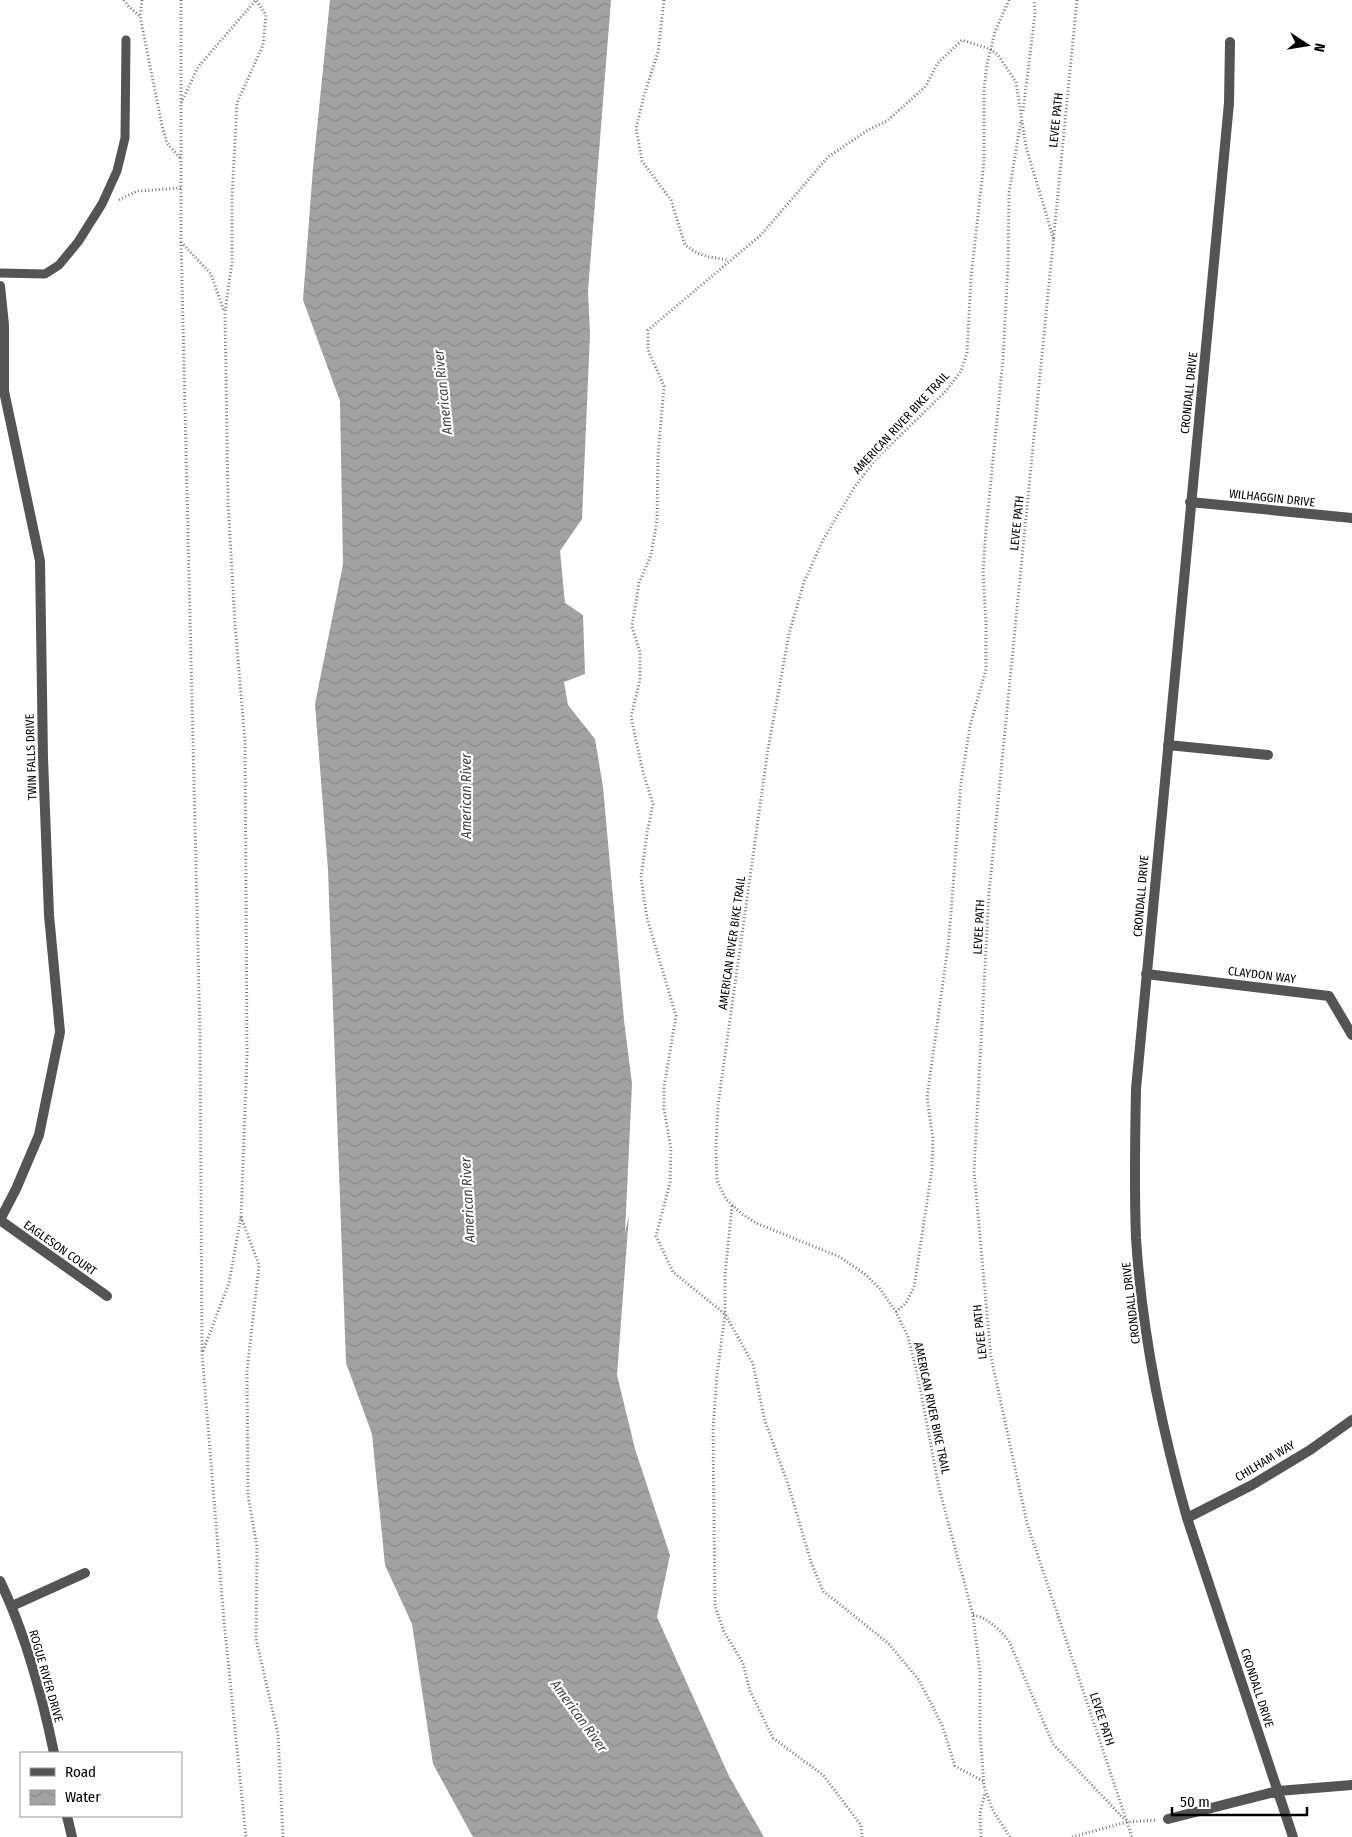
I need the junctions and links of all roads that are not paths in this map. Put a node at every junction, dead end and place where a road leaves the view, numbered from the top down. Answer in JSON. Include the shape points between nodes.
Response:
{"nodes":[{"id":1,"x":126,"y":40,"type":"dead end"},
{"id":2,"x":1230,"y":42,"type":"dead end"},
{"id":3,"x":0,"y":273,"type":"edge"},
{"id":4,"x":0,"y":286,"type":"edge"},
{"id":5,"x":1190,"y":502,"type":"junction"},
{"id":6,"x":1352,"y":518,"type":"edge"},
{"id":7,"x":1168,"y":745,"type":"junction"},
{"id":8,"x":1268,"y":755,"type":"dead end"},
{"id":9,"x":1146,"y":974,"type":"junction"},
{"id":10,"x":1352,"y":1035,"type":"edge"},
{"id":11,"x":0,"y":1220,"type":"edge"},
{"id":12,"x":107,"y":1296,"type":"dead end"},
{"id":13,"x":1352,"y":1420,"type":"edge"},
{"id":14,"x":1187,"y":1518,"type":"junction"},
{"id":15,"x":85,"y":1573,"type":"dead end"},
{"id":16,"x":0,"y":1580,"type":"edge"},
{"id":17,"x":12,"y":1606,"type":"junction"},
{"id":18,"x":54,"y":1752,"type":"edge"},
{"id":19,"x":1352,"y":1785,"type":"edge"},
{"id":20,"x":1278,"y":1791,"type":"junction"},
{"id":21,"x":67,"y":1817,"type":"edge"},
{"id":22,"x":1168,"y":1819,"type":"road end"},
{"id":23,"x":72,"y":1837,"type":"edge"},
{"id":24,"x":1293,"y":1837,"type":"edge"}],
"edges":[{"from":1,"to":3,"type":"lane","via":[[126,138],[117,171],[102,204],[58,266],[45,274]]},
{"from":2,"to":5,"type":"street","name":"CRONDALL DRIVE","via":[[1229,103]]},
{"from":4,"to":11,"type":"street","name":"TWIN FALLS DRIVE","via":[[4,324],[4,390],[40,561],[49,915],[60,1032],[39,1135]]},
{"from":5,"to":6,"type":"street","name":"WILHAGGIN DRIVE"},
{"from":5,"to":7,"type":"street","name":"CRONDALL DRIVE"},
{"from":7,"to":8,"type":"street"},
{"from":7,"to":9,"type":"street","name":"CRONDALL DRIVE"},
{"from":9,"to":10,"type":"street","name":"CLAYDON WAY","via":[[1329,996]]},
{"from":9,"to":14,"type":"street","name":"CRONDALL DRIVE","via":[[1136,1089],[1136,1238],[1155,1386]]},
{"from":11,"to":12,"type":"street","name":"EAGLESON COURT"},
{"from":13,"to":14,"type":"street","name":"CHILHAM WAY","via":[[1252,1485]]},
{"from":14,"to":20,"type":"street","name":"CRONDALL DRIVE"},
{"from":15,"to":17,"type":"street"},
{"from":16,"to":17,"type":"street","name":"ROGUE RIVER DRIVE"},
{"from":17,"to":18,"type":"street","name":"ROGUE RIVER DRIVE"},
{"from":19,"to":20,"type":"street"},
{"from":20,"to":22,"type":"street"},
{"from":20,"to":24,"type":"street","name":"CRONDALL DRIVE"},
{"from":21,"to":23,"type":"street"}]}
